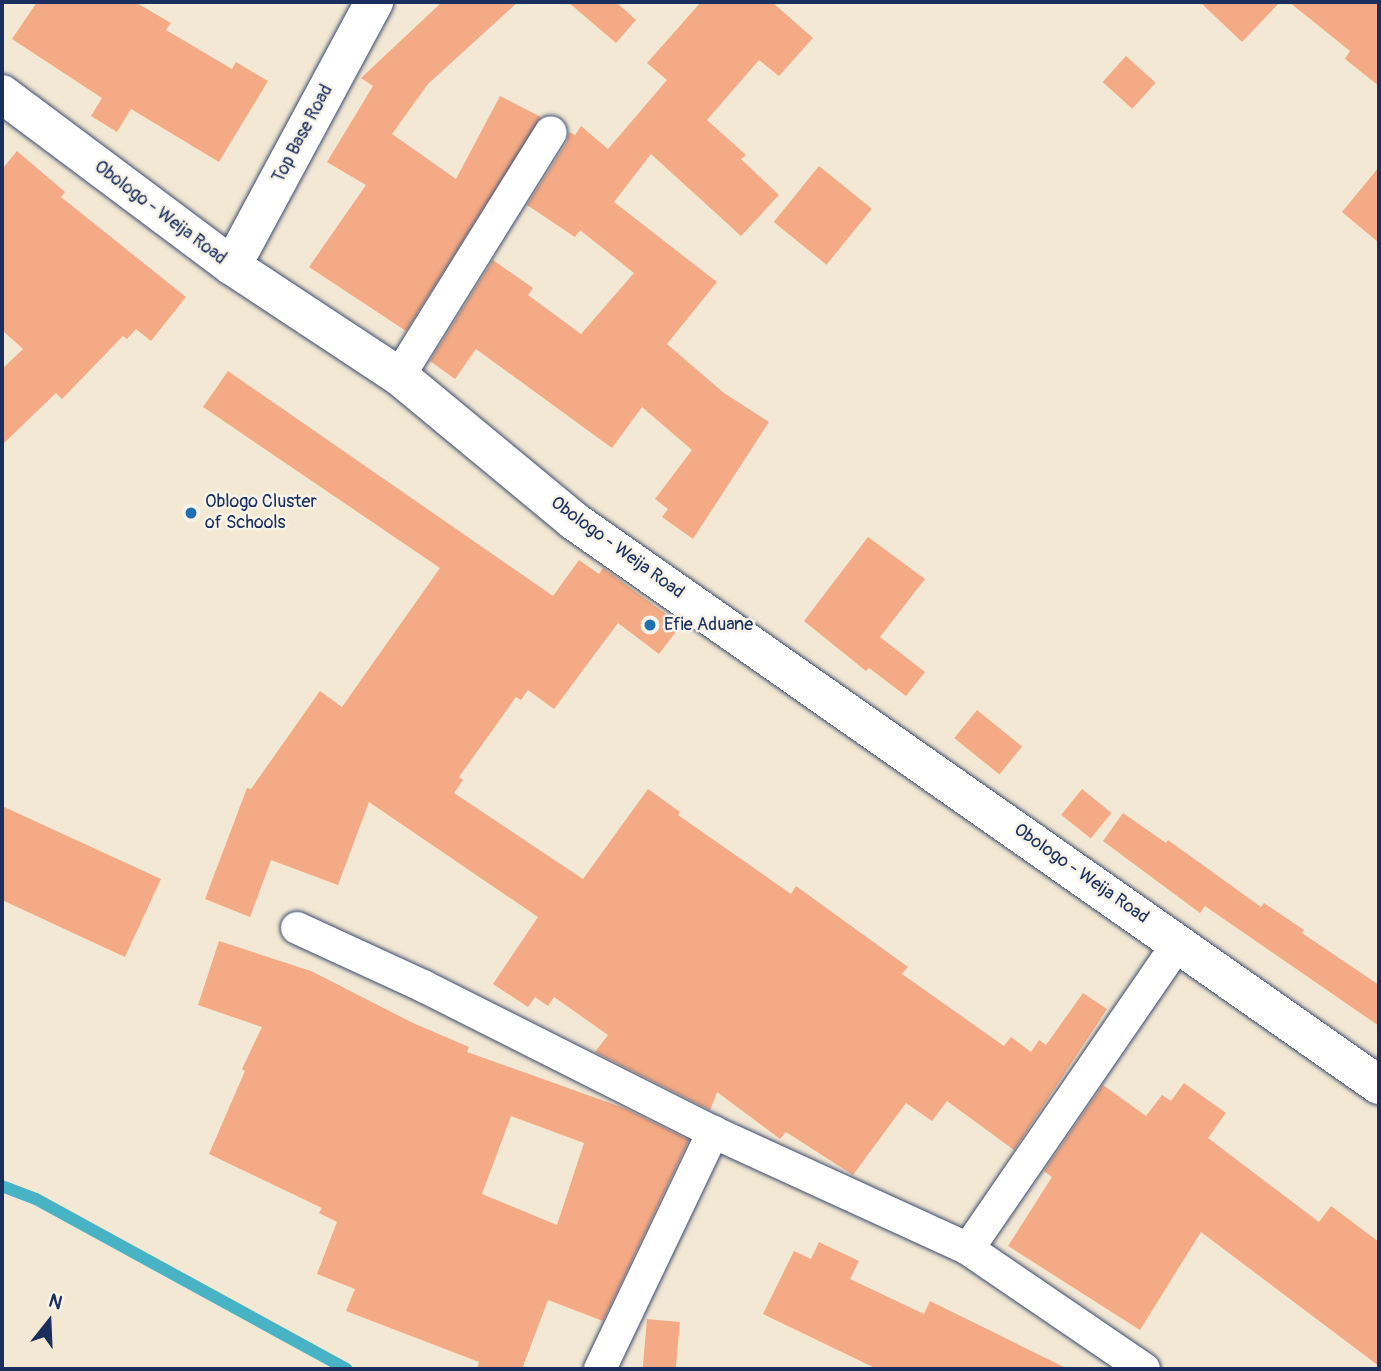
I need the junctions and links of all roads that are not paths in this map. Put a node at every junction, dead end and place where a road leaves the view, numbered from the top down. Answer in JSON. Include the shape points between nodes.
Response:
{"nodes":[{"id":1,"x":374,"y":2,"type":"edge"},
{"id":2,"x":2,"y":94,"type":"edge"},
{"id":3,"x":551,"y":132,"type":"dead end"},
{"id":4,"x":232,"y":266,"type":"junction"},
{"id":5,"x":399,"y":376,"type":"junction"},
{"id":6,"x":297,"y":928,"type":"dead end"},
{"id":7,"x":1179,"y":942,"type":"junction"},
{"id":8,"x":1379,"y":1085,"type":"edge"},
{"id":9,"x":713,"y":1132,"type":"junction"},
{"id":10,"x":968,"y":1249,"type":"junction"},
{"id":11,"x":600,"y":1369,"type":"edge"},
{"id":12,"x":1144,"y":1369,"type":"edge"}],
"edges":[{"from":1,"to":4,"type":"street","name":"Top Base Road"},
{"from":2,"to":4,"type":"street","name":"Obologo - Weija Road"},
{"from":3,"to":5,"type":"street"},
{"from":4,"to":5,"type":"street","name":"Obologo - Weija Road"},
{"from":5,"to":7,"type":"street","name":"Obologo - Weija Road","via":[[574,521]]},
{"from":6,"to":9,"type":"street"},
{"from":7,"to":8,"type":"street","name":"Obologo - Weija Road"},
{"from":7,"to":10,"type":"street"},
{"from":9,"to":10,"type":"street"},
{"from":9,"to":11,"type":"street"},
{"from":10,"to":12,"type":"street"}]}
